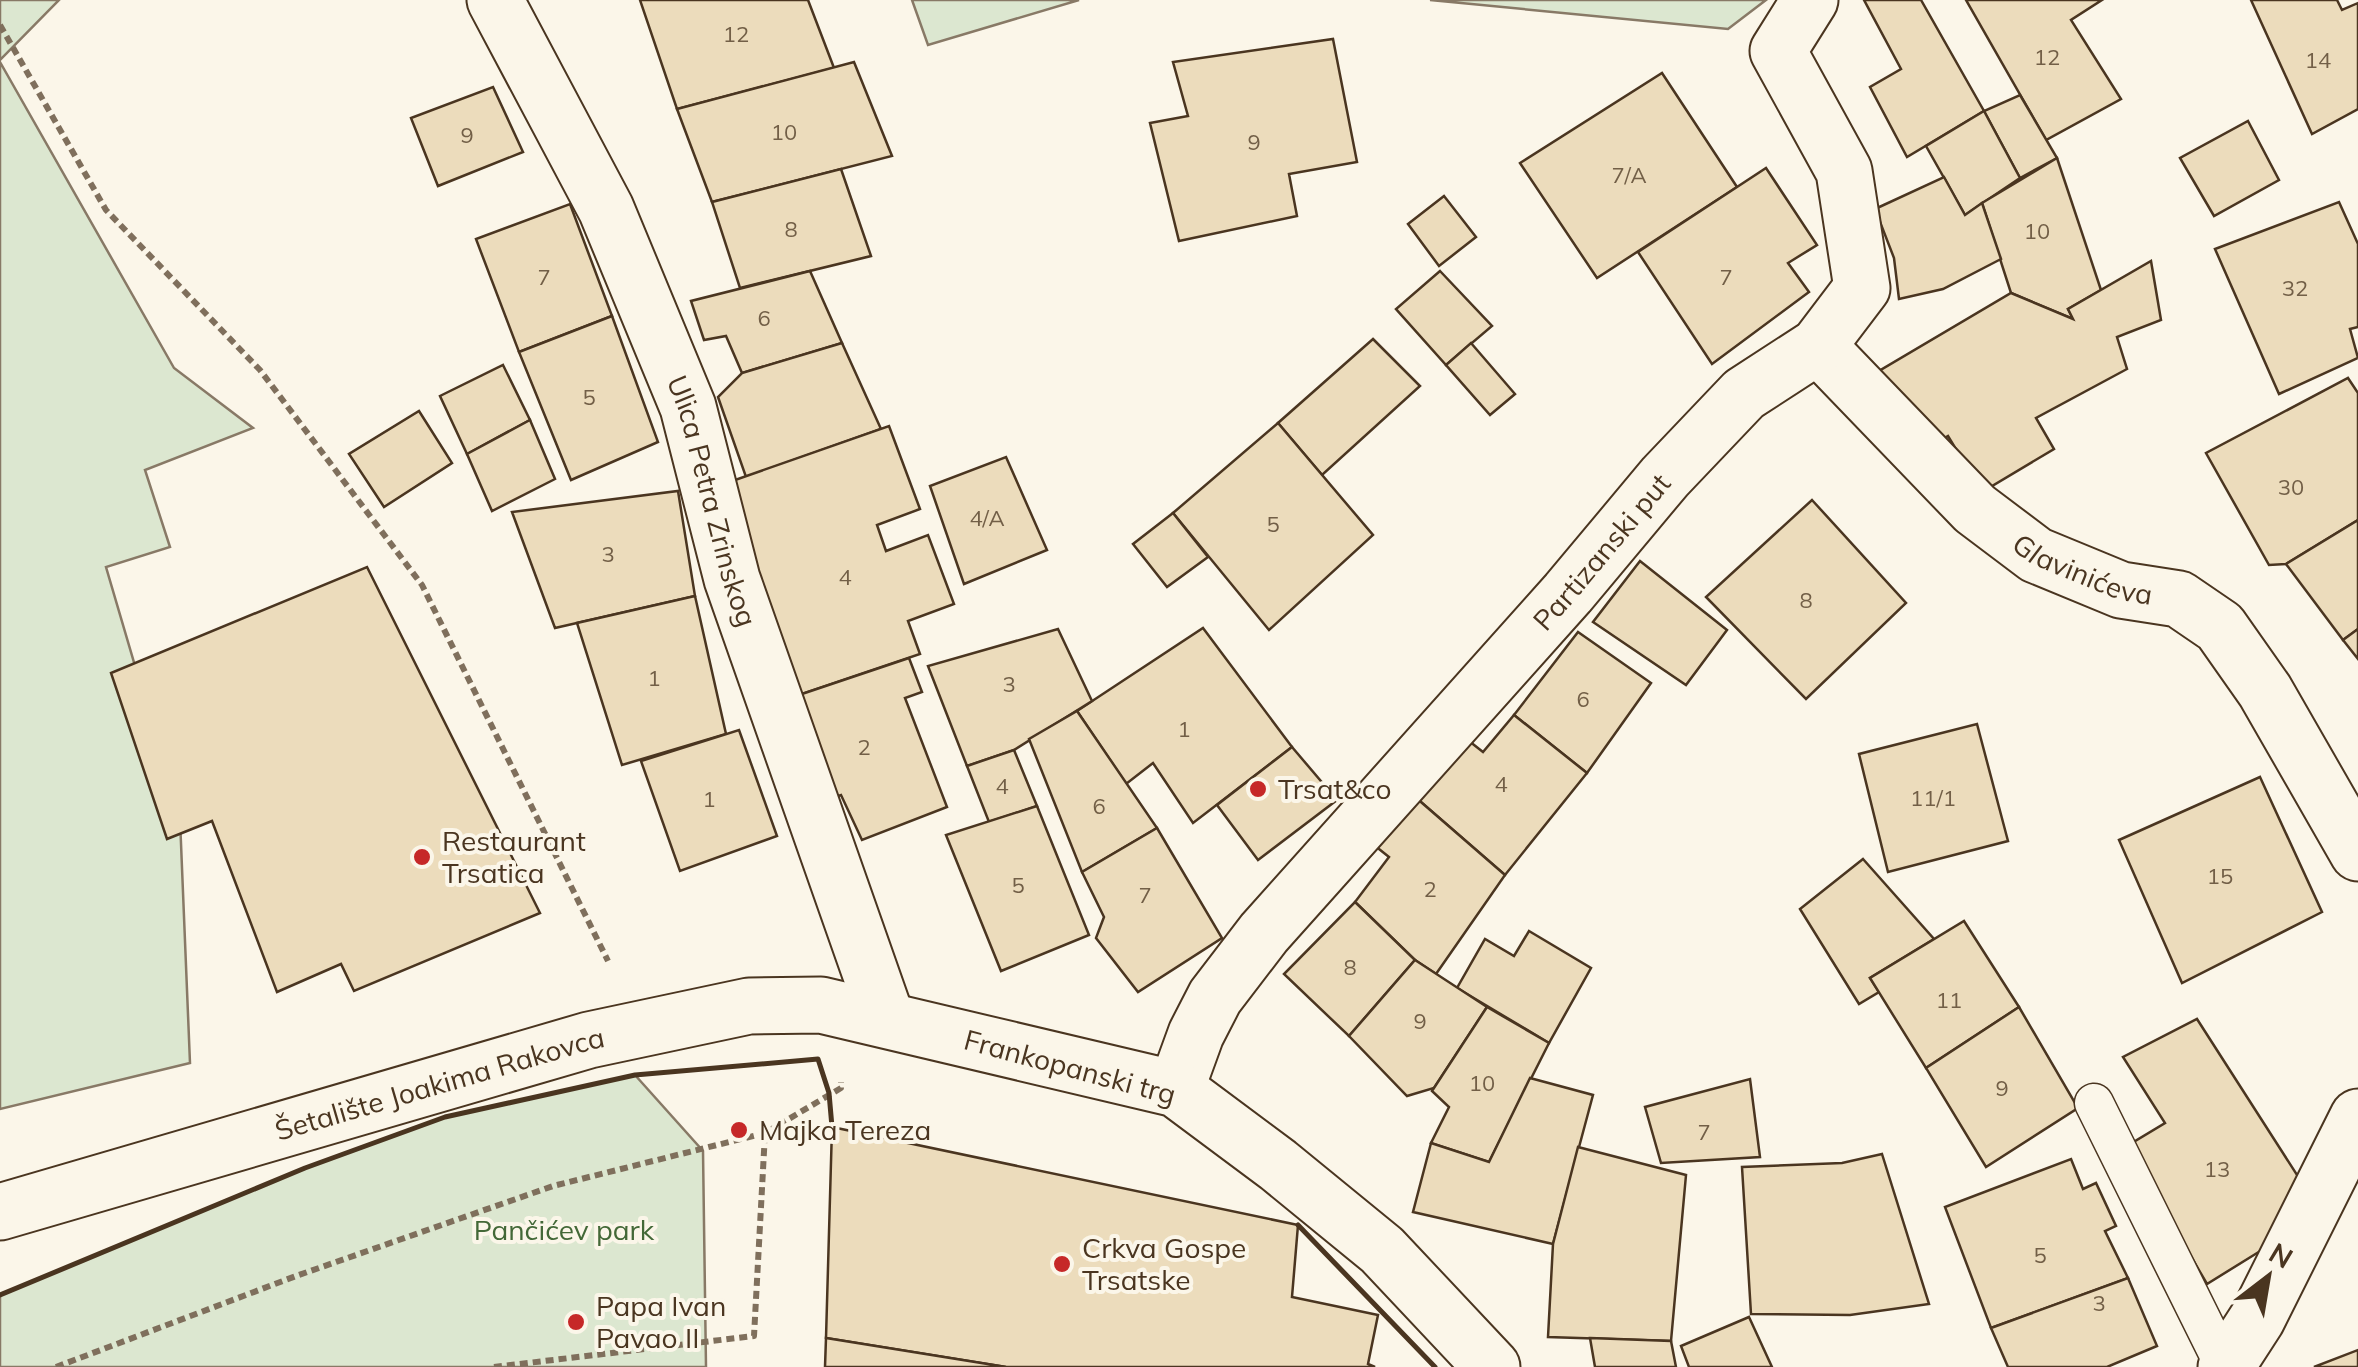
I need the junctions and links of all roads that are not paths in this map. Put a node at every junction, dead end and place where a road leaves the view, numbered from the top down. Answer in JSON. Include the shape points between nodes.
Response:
{"nodes":[{"id":1,"x":496,"y":0,"type":"edge"},
{"id":2,"x":1810,"y":0,"type":"edge"},
{"id":3,"x":1818,"y":346,"type":"junction"},
{"id":4,"x":2358,"y":852,"type":"edge"},
{"id":5,"x":887,"y":1020,"type":"junction"},
{"id":6,"x":1176,"y":1089,"type":"junction"},
{"id":7,"x":2094,"y":1103,"type":"dead end"},
{"id":8,"x":2358,"y":1117,"type":"edge"},
{"id":9,"x":0,"y":1212,"type":"edge"},
{"id":10,"x":1492,"y":1367,"type":"edge"},
{"id":11,"x":2226,"y":1367,"type":"edge"}],
"edges":[{"from":1,"to":5,"type":"street","name":"Ulica Petra Zrinskog","via":[[606,209],[688,406],[732,579]]},
{"from":2,"to":3,"type":"street","name":"Partizanski put","via":[[1778,52],[1844,171],[1862,288]]},
{"from":3,"to":4,"type":"street","name":"Glavinićeva","via":[[1976,509],[2036,556],[2121,590],[2179,599],[2220,627]]},
{"from":3,"to":6,"type":"street","name":"Partizanski put","via":[[1744,394],[1664,477],[1264,933],[1215,997]]},
{"from":5,"to":6,"type":"street","name":"Frankopanski trg"},
{"from":5,"to":9,"type":"street","name":"Šetalište Joakima Rakovca","via":[[821,1004],[748,1006],[639,1028]]},
{"from":6,"to":10,"type":"street","name":"Frankopanski trg","via":[[1382,1250]]},
{"from":7,"to":11,"type":"lane"},
{"from":8,"to":11,"type":"street","via":[[2257,1319]]}]}
